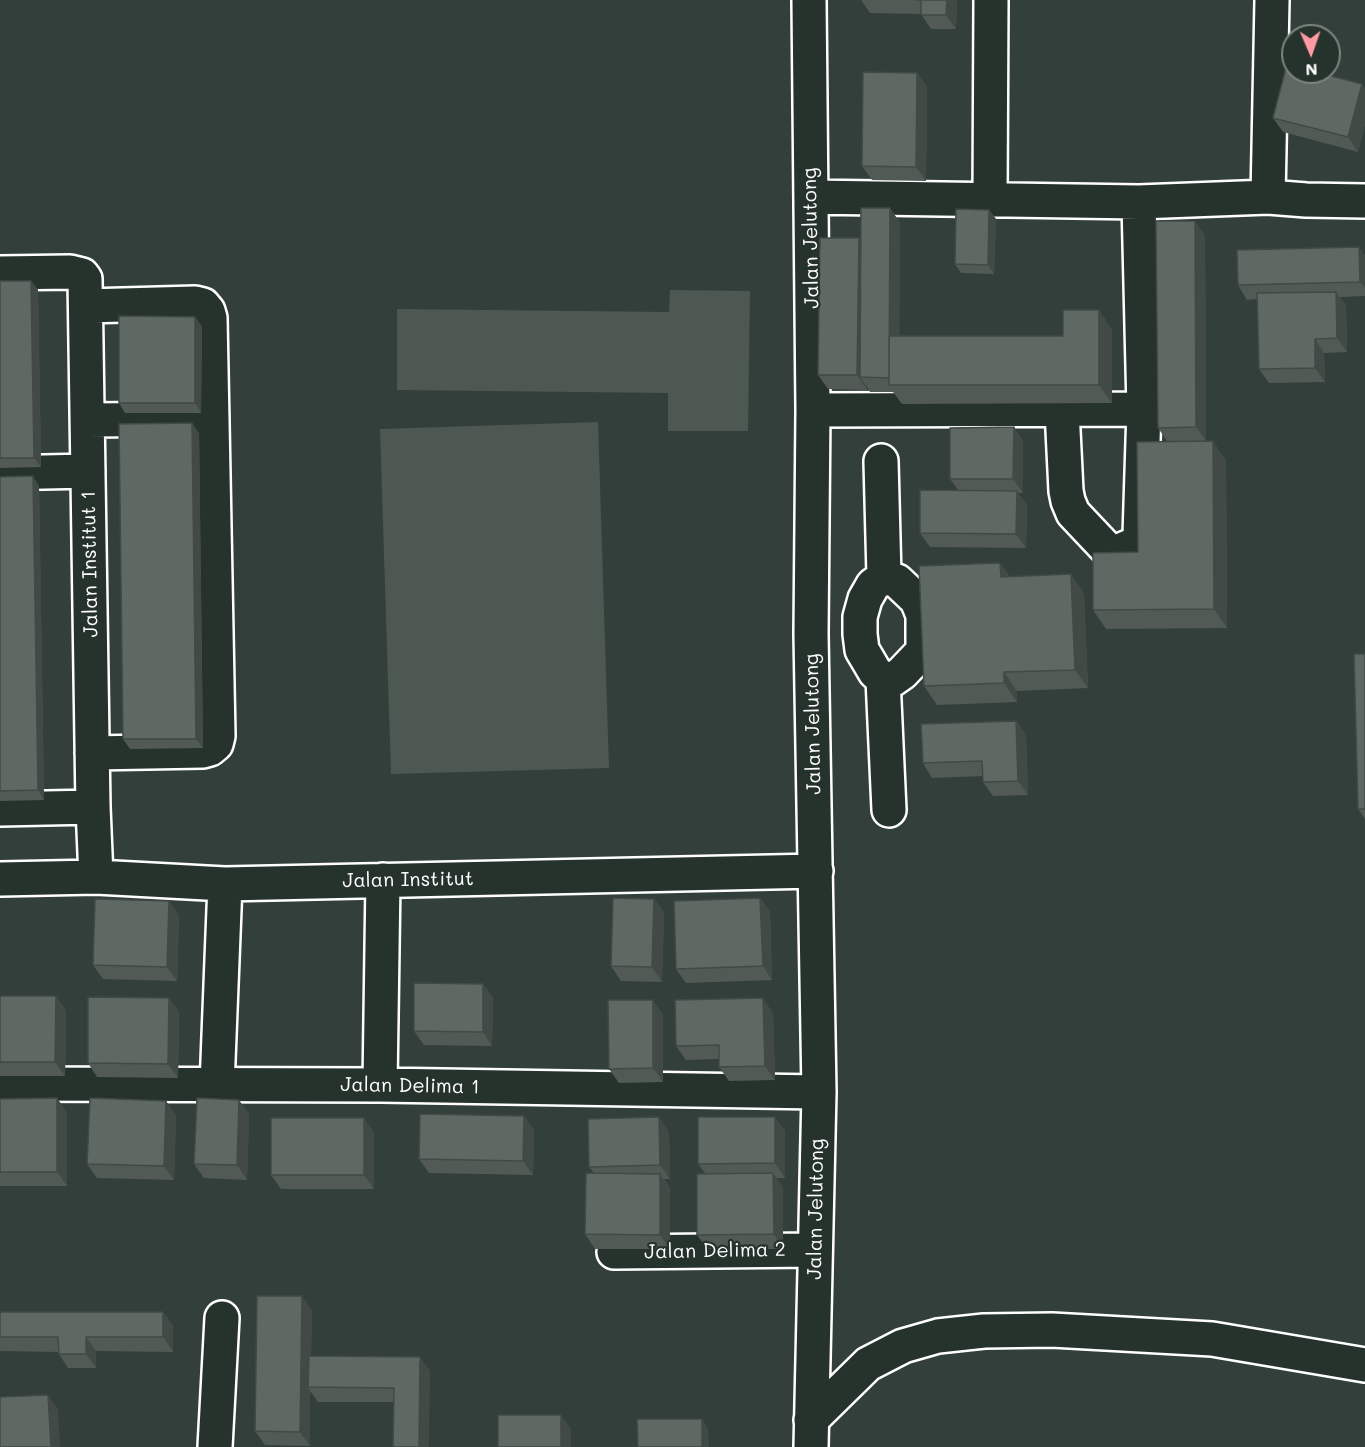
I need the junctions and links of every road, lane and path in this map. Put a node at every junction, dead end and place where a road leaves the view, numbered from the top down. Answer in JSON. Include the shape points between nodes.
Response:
{"nodes":[{"id":1,"x":809,"y":0,"type":"edge"},
{"id":2,"x":991,"y":0,"type":"edge"},
{"id":3,"x":1272,"y":0,"type":"edge"},
{"id":4,"x":811,"y":197,"type":"junction"},
{"id":5,"x":1268,"y":197,"type":"junction"},
{"id":6,"x":990,"y":200,"type":"junction"},
{"id":7,"x":1365,"y":201,"type":"edge"},
{"id":8,"x":1139,"y":202,"type":"junction"},
{"id":9,"x":0,"y":273,"type":"edge"},
{"id":10,"x":86,"y":306,"type":"junction"},
{"id":11,"x":1144,"y":409,"type":"junction"},
{"id":12,"x":813,"y":410,"type":"junction"},
{"id":13,"x":1062,"y":410,"type":"junction"},
{"id":14,"x":212,"y":419,"type":"junction"},
{"id":15,"x":88,"y":420,"type":"junction"},
{"id":16,"x":881,"y":461,"type":"dead end"},
{"id":17,"x":88,"y":471,"type":"junction"},
{"id":18,"x":0,"y":473,"type":"edge"},
{"id":19,"x":884,"y":577,"type":"junction"},
{"id":20,"x":812,"y":634,"type":"junction"},
{"id":21,"x":860,"y":634,"type":"junction"},
{"id":22,"x":883,"y":679,"type":"junction"},
{"id":23,"x":92,"y":753,"type":"junction"},
{"id":24,"x":93,"y":807,"type":"junction"},
{"id":25,"x":0,"y":809,"type":"edge"},
{"id":26,"x":889,"y":810,"type":"dead end"},
{"id":27,"x":816,"y":871,"type":"junction"},
{"id":28,"x":96,"y":877,"type":"junction"},
{"id":29,"x":0,"y":879,"type":"edge"},
{"id":30,"x":383,"y":880,"type":"junction"},
{"id":31,"x":225,"y":884,"type":"junction"},
{"id":32,"x":0,"y":1084,"type":"edge"},
{"id":33,"x":380,"y":1085,"type":"junction"},
{"id":34,"x":218,"y":1086,"type":"junction"},
{"id":35,"x":819,"y":1092,"type":"junction"},
{"id":36,"x":815,"y":1250,"type":"junction"},
{"id":37,"x":614,"y":1252,"type":"edge"},
{"id":38,"x":222,"y":1318,"type":"dead end"},
{"id":39,"x":1365,"y":1365,"type":"edge"},
{"id":40,"x":811,"y":1434,"type":"edge"},
{"id":41,"x":215,"y":1447,"type":"edge"}],
"edges":[{"from":1,"to":4,"type":"street","name":"Jalan Jelutong"},
{"from":2,"to":6,"type":"street"},
{"from":3,"to":5,"type":"street"},
{"from":4,"to":6,"type":"street"},
{"from":4,"to":12,"type":"street","name":"Jalan Jelutong"},
{"from":5,"to":7,"type":"street"},
{"from":5,"to":8,"type":"street"},
{"from":6,"to":8,"type":"street"},
{"from":8,"to":11,"type":"street"},
{"from":9,"to":10,"type":"street","name":"Jalan Institut 1","via":[[82,275]]},
{"from":10,"to":14,"type":"street","via":[[202,305],[210,318]]},
{"from":10,"to":15,"type":"street","name":"Jalan Institut 1"},
{"from":11,"to":13,"type":"street"},
{"from":11,"to":13,"type":"street","via":[[1140,536],[1137,543],[1119,551],[1107,549],[1073,513],[1068,501]]},
{"from":12,"to":13,"type":"street"},
{"from":12,"to":20,"type":"street","name":"Jalan Jelutong"},
{"from":14,"to":15,"type":"street"},
{"from":14,"to":23,"type":"street","via":[[216,744],[203,751]]},
{"from":15,"to":17,"type":"street","name":"Jalan Institut 1"},
{"from":16,"to":19,"type":"street"},
{"from":17,"to":18,"type":"street"},
{"from":17,"to":23,"type":"street","name":"Jalan Institut 1"},
{"from":19,"to":21,"type":"street","via":[[865,598]]},
{"from":19,"to":22,"type":"street","via":[[897,581],[917,600],[923,615],[923,651],[902,673],[892,680]]},
{"from":20,"to":21,"type":"street"},
{"from":20,"to":27,"type":"street","name":"Jalan Jelutong"},
{"from":21,"to":22,"type":"street","via":[[862,650]]},
{"from":22,"to":26,"type":"street"},
{"from":23,"to":24,"type":"street","name":"Jalan Institut 1"},
{"from":24,"to":25,"type":"street"},
{"from":24,"to":28,"type":"street","name":"Jalan Institut 1"},
{"from":27,"to":30,"type":"street","name":"Jalan Institut"},
{"from":27,"to":35,"type":"street","name":"Jalan Jelutong"},
{"from":28,"to":29,"type":"street","name":"Jalan Institut"},
{"from":28,"to":31,"type":"street","name":"Jalan Institut"},
{"from":30,"to":31,"type":"street","name":"Jalan Institut"},
{"from":30,"to":33,"type":"street","via":[[392,953]]},
{"from":31,"to":34,"type":"street"},
{"from":32,"to":34,"type":"street","name":"Jalan Delima 1"},
{"from":33,"to":34,"type":"street","name":"Jalan Delima 1"},
{"from":33,"to":35,"type":"street","name":"Jalan Delima 1"},
{"from":35,"to":36,"type":"street","name":"Jalan Jelutong"},
{"from":36,"to":37,"type":"street","name":"Jalan Delima 2"},
{"from":36,"to":40,"type":"street","name":"Jalan Jelutong"},
{"from":38,"to":41,"type":"street"},
{"from":39,"to":40,"type":"street","via":[[1212,1339],[1052,1329],[938,1336],[903,1346],[868,1364]]}]}
